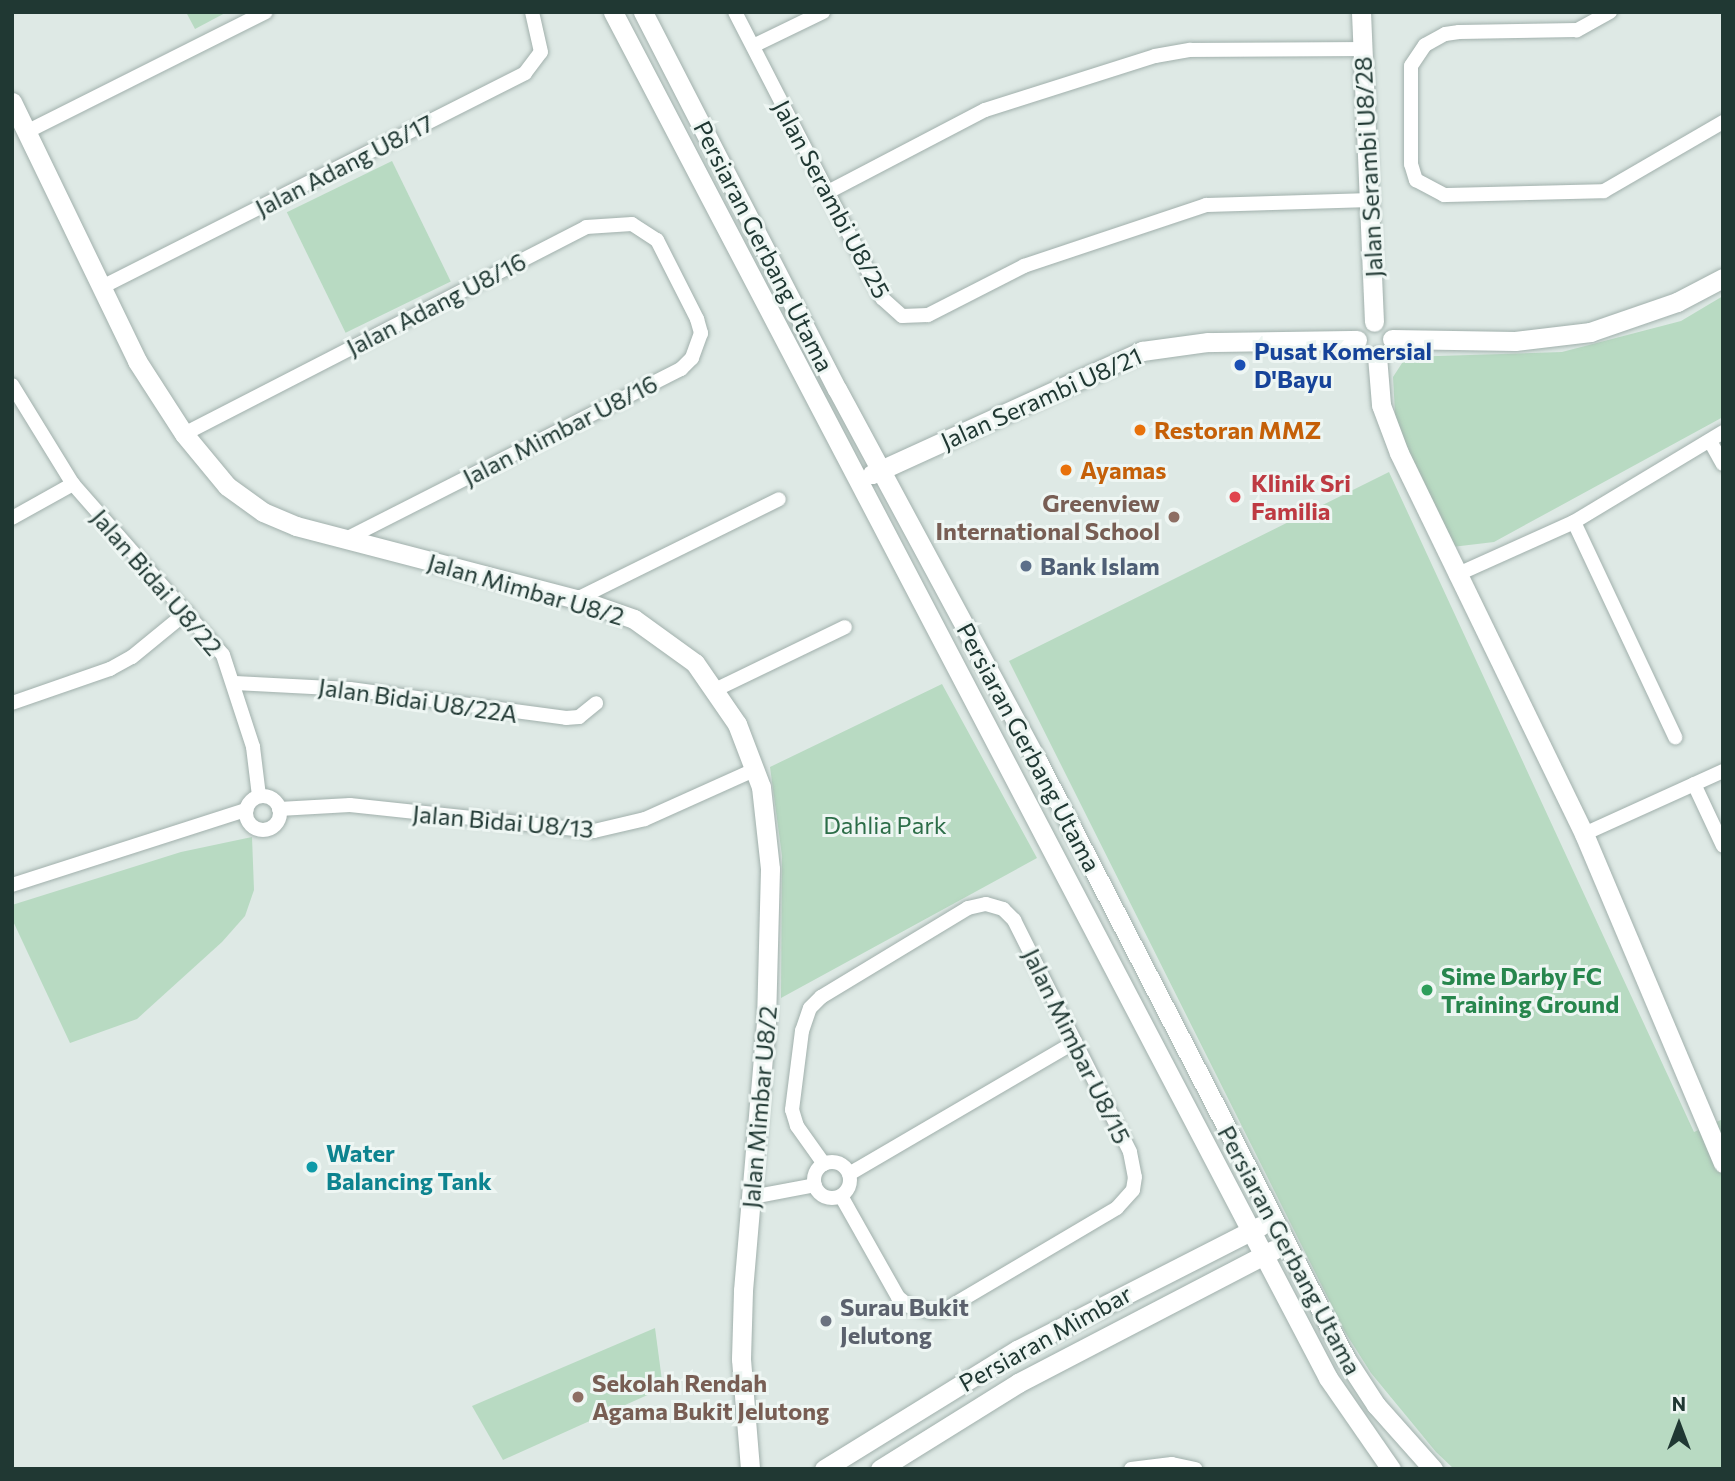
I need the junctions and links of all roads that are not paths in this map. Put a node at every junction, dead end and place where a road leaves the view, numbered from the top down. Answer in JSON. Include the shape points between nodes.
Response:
{"nodes":[{"id":1,"x":266,"y":12,"type":"edge"},
{"id":2,"x":532,"y":12,"type":"edge"},
{"id":3,"x":613,"y":12,"type":"edge"},
{"id":4,"x":643,"y":12,"type":"edge"},
{"id":5,"x":736,"y":12,"type":"edge"},
{"id":6,"x":824,"y":12,"type":"edge"},
{"id":7,"x":1360,"y":12,"type":"edge"},
{"id":8,"x":1609,"y":12,"type":"edge"},
{"id":9,"x":753,"y":46,"type":"junction"},
{"id":10,"x":1362,"y":49,"type":"junction"},
{"id":11,"x":12,"y":102,"type":"edge"},
{"id":12,"x":1723,"y":122,"type":"edge"},
{"id":13,"x":26,"y":132,"type":"junction"},
{"id":14,"x":828,"y":192,"type":"junction"},
{"id":15,"x":1372,"y":200,"type":"junction"},
{"id":16,"x":675,"y":274,"type":"joint"},
{"id":17,"x":1723,"y":278,"type":"edge"},
{"id":18,"x":102,"y":287,"type":"junction"},
{"id":19,"x":1374,"y":322,"type":"junction"},
{"id":20,"x":1357,"y":340,"type":"junction"},
{"id":21,"x":1392,"y":340,"type":"junction"},
{"id":22,"x":1377,"y":356,"type":"junction"},
{"id":23,"x":12,"y":385,"type":"edge"},
{"id":24,"x":1723,"y":432,"type":"edge"},
{"id":25,"x":184,"y":434,"type":"junction"},
{"id":26,"x":1710,"y":441,"type":"junction"},
{"id":27,"x":1723,"y":464,"type":"edge"},
{"id":28,"x":882,"y":469,"type":"junction"},
{"id":29,"x":858,"y":480,"type":"junction"},
{"id":30,"x":73,"y":484,"type":"junction"},
{"id":31,"x":779,"y":499,"type":"dead end"},
{"id":32,"x":12,"y":518,"type":"edge"},
{"id":33,"x":1574,"y":522,"type":"junction"},
{"id":34,"x":344,"y":540,"type":"junction"},
{"id":35,"x":1456,"y":575,"type":"junction"},
{"id":36,"x":576,"y":599,"type":"junction"},
{"id":37,"x":187,"y":612,"type":"junction"},
{"id":38,"x":845,"y":626,"type":"dead end"},
{"id":39,"x":235,"y":683,"type":"junction"},
{"id":40,"x":716,"y":689,"type":"junction"},
{"id":41,"x":12,"y":703,"type":"edge"},
{"id":42,"x":596,"y":703,"type":"dead end"},
{"id":43,"x":1675,"y":737,"type":"dead end"},
{"id":44,"x":756,"y":769,"type":"junction"},
{"id":45,"x":1723,"y":771,"type":"edge"},
{"id":46,"x":1694,"y":785,"type":"junction"},
{"id":47,"x":259,"y":796,"type":"junction"},
{"id":48,"x":279,"y":809,"type":"junction"},
{"id":49,"x":246,"y":810,"type":"junction"},
{"id":50,"x":1584,"y":834,"type":"junction"},
{"id":51,"x":1723,"y":846,"type":"edge"},
{"id":52,"x":12,"y":884,"type":"edge"},
{"id":53,"x":1076,"y":1042,"type":"junction"},
{"id":54,"x":1723,"y":1163,"type":"edge"},
{"id":55,"x":824,"y":1164,"type":"junction"},
{"id":56,"x":849,"y":1174,"type":"junction"},
{"id":57,"x":815,"y":1185,"type":"junction"},
{"id":58,"x":752,"y":1196,"type":"junction"},
{"id":59,"x":841,"y":1196,"type":"junction"},
{"id":60,"x":1272,"y":1219,"type":"junction"},
{"id":61,"x":1250,"y":1231,"type":"junction"},
{"id":62,"x":1284,"y":1245,"type":"junction"},
{"id":63,"x":1263,"y":1256,"type":"junction"},
{"id":64,"x":750,"y":1469,"type":"edge"},
{"id":65,"x":824,"y":1469,"type":"edge"},
{"id":66,"x":880,"y":1469,"type":"edge"},
{"id":67,"x":1131,"y":1469,"type":"edge"},
{"id":68,"x":1195,"y":1469,"type":"edge"},
{"id":69,"x":1391,"y":1469,"type":"edge"},
{"id":70,"x":1433,"y":1469,"type":"edge"}],
"edges":[{"from":1,"to":13,"type":"street"},
{"from":2,"to":18,"type":"street","name":"Jalan Adang U8/17","via":[[541,52],[525,73]]},
{"from":3,"to":29,"type":"street","name":"Persiaran Gerbang Utama"},
{"from":4,"to":28,"type":"street","name":"Persiaran Gerbang Utama"},
{"from":5,"to":9,"type":"street","name":"Jalan Serambi U8/25"},
{"from":6,"to":9,"type":"street"},
{"from":7,"to":10,"type":"street","name":"Jalan Serambi U8/28"},
{"from":8,"to":12,"type":"street","via":[[1577,30],[1459,32],[1424,45],[1411,66],[1411,164],[1416,180],[1444,195],[1604,191]]},
{"from":9,"to":14,"type":"street","name":"Jalan Serambi U8/25"},
{"from":10,"to":14,"type":"street","via":[[1190,50],[1155,56],[985,110]]},
{"from":10,"to":15,"type":"street","name":"Jalan Serambi U8/28"},
{"from":11,"to":13,"type":"street","name":"Jalan Mimbar U8/2"},
{"from":13,"to":18,"type":"street","name":"Jalan Mimbar U8/2"},
{"from":14,"to":15,"type":"street","name":"Jalan Serambi U8/25","via":[[882,298],[892,310],[913,317],[928,315],[1024,266],[1206,205]]},
{"from":15,"to":19,"type":"street","name":"Jalan Serambi U8/28"},
{"from":16,"to":25,"type":"street","name":"Jalan Adang U8/16","via":[[647,230],[615,222],[586,227]]},
{"from":16,"to":34,"type":"street","name":"Jalan Mimbar U8/16","via":[[701,333],[699,348],[681,369]]},
{"from":17,"to":21,"type":"street","via":[[1677,302],[1591,332],[1515,341]]},
{"from":18,"to":25,"type":"street","name":"Jalan Mimbar U8/2","via":[[141,369]]},
{"from":19,"to":20,"type":"street","via":[[1360,330]]},
{"from":19,"to":21,"type":"street","via":[[1385,325]]},
{"from":20,"to":22,"type":"street","via":[[1362,351]]},
{"from":20,"to":28,"type":"street","name":"Jalan Serambi U8/21","via":[[1208,342],[1142,351]]},
{"from":21,"to":22,"type":"street","via":[[1388,351]]},
{"from":22,"to":35,"type":"street","via":[[1386,424]]},
{"from":23,"to":30,"type":"street","name":"Jalan Bidai U8/22"},
{"from":24,"to":26,"type":"street"},
{"from":25,"to":34,"type":"street","name":"Jalan Mimbar U8/2","via":[[210,470],[246,502],[277,519]]},
{"from":26,"to":27,"type":"street"},
{"from":26,"to":33,"type":"street"},
{"from":28,"to":29,"type":"street","name":"Jalan Serambi U8/21"},
{"from":28,"to":60,"type":"street","name":"Persiaran Gerbang Utama"},
{"from":29,"to":61,"type":"street","name":"Persiaran Gerbang Utama"},
{"from":30,"to":32,"type":"street"},
{"from":30,"to":37,"type":"street","name":"Jalan Bidai U8/22"},
{"from":31,"to":36,"type":"street"},
{"from":33,"to":35,"type":"street"},
{"from":33,"to":43,"type":"street"},
{"from":34,"to":36,"type":"street","name":"Jalan Mimbar U8/2"},
{"from":35,"to":50,"type":"street"},
{"from":36,"to":40,"type":"street","name":"Jalan Mimbar U8/2","via":[[654,631],[695,663]]},
{"from":37,"to":39,"type":"street","name":"Jalan Bidai U8/22","via":[[212,639]]},
{"from":37,"to":41,"type":"street","via":[[121,663]]},
{"from":38,"to":40,"type":"street"},
{"from":39,"to":42,"type":"street","name":"Jalan Bidai U8/22A","via":[[350,689],[566,718],[579,717]]},
{"from":39,"to":47,"type":"street","name":"Jalan Bidai U8/22","via":[[253,747]]},
{"from":40,"to":44,"type":"street","name":"Jalan Mimbar U8/2"},
{"from":44,"to":48,"type":"street","name":"Jalan Bidai U8/13","via":[[645,819],[594,831],[349,805]]},
{"from":44,"to":58,"type":"street","name":"Jalan Mimbar U8/2","via":[[768,837],[771,912]]},
{"from":45,"to":46,"type":"street"},
{"from":46,"to":50,"type":"street"},
{"from":46,"to":51,"type":"street"},
{"from":47,"to":48,"type":"street","via":[[272,798]]},
{"from":47,"to":49,"type":"street"},
{"from":48,"to":49,"type":"street","via":[[277,822],[260,830],[249,822]]},
{"from":49,"to":52,"type":"street"},
{"from":50,"to":54,"type":"street"},
{"from":53,"to":55,"type":"street","name":"Jalan Mimbar U8/15","via":[[1010,914],[995,905],[968,908],[821,997],[807,1015],[792,1110],[797,1126]]},
{"from":53,"to":56,"type":"street"},
{"from":53,"to":59,"type":"street","name":"Jalan Mimbar U8/15","via":[[1134,1166],[1133,1190],[1118,1208],[943,1311],[932,1312],[920,1311],[898,1297]]},
{"from":55,"to":56,"type":"street","via":[[842,1165]]},
{"from":55,"to":57,"type":"street","via":[[817,1171]]},
{"from":56,"to":59,"type":"street","via":[[849,1189]]},
{"from":57,"to":58,"type":"street"},
{"from":57,"to":59,"type":"street","via":[[824,1196]]},
{"from":58,"to":64,"type":"street","name":"Jalan Mimbar U8/2","via":[[741,1359]]},
{"from":60,"to":61,"type":"street","name":"Persiaran Mimbar"},
{"from":60,"to":62,"type":"street","name":"Persiaran Gerbang Utama"},
{"from":61,"to":63,"type":"street","name":"Persiaran Gerbang Utama"},
{"from":61,"to":65,"type":"street","name":"Persiaran Mimbar","via":[[1017,1349]]},
{"from":62,"to":63,"type":"street","name":"Persiaran Mimbar"},
{"from":62,"to":70,"type":"street","name":"Persiaran Gerbang Utama","via":[[1360,1383]]},
{"from":63,"to":66,"type":"street","name":"Persiaran Mimbar","via":[[1017,1383]]},
{"from":63,"to":69,"type":"street","name":"Persiaran Gerbang Utama","via":[[1328,1378]]},
{"from":67,"to":68,"type":"street","via":[[1172,1464]]}]}
